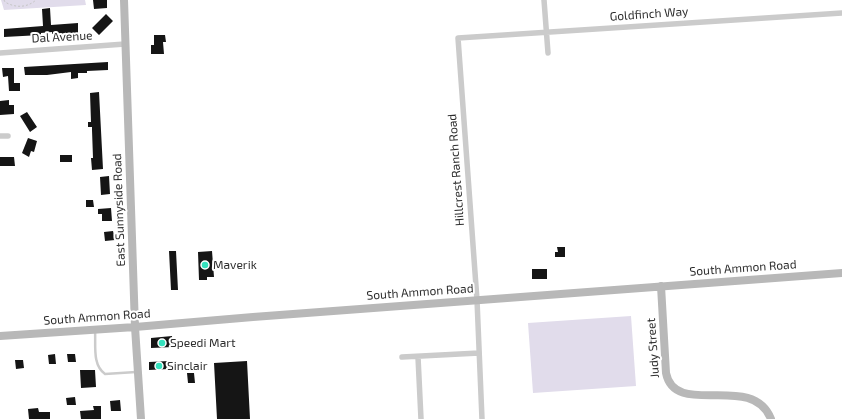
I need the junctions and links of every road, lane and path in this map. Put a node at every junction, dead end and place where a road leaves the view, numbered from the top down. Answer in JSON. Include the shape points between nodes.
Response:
{"nodes":[{"id":1,"x":4,"y":0,"type":"edge"},
{"id":2,"x":36,"y":0,"type":"edge"},
{"id":3,"x":124,"y":0,"type":"edge"},
{"id":4,"x":544,"y":0,"type":"edge"},
{"id":5,"x":842,"y":13,"type":"edge"},
{"id":6,"x":546,"y":32,"type":"junction"},
{"id":7,"x":458,"y":38,"type":"joint"},
{"id":8,"x":125,"y":44,"type":"junction"},
{"id":9,"x":0,"y":53,"type":"edge"},
{"id":10,"x":548,"y":53,"type":"dead end"},
{"id":11,"x":0,"y":136,"type":"edge"},
{"id":12,"x":8,"y":136,"type":"dead end"},
{"id":13,"x":842,"y":273,"type":"edge"},
{"id":14,"x":661,"y":286,"type":"junction"},
{"id":15,"x":477,"y":300,"type":"junction"},
{"id":16,"x":135,"y":327,"type":"junction"},
{"id":17,"x":95,"y":330,"type":"junction"},
{"id":18,"x":0,"y":336,"type":"edge"},
{"id":19,"x":479,"y":353,"type":"junction"},
{"id":20,"x":418,"y":356,"type":"junction"},
{"id":21,"x":402,"y":358,"type":"dead end"},
{"id":22,"x":138,"y":372,"type":"junction"},
{"id":23,"x":141,"y":419,"type":"edge"},
{"id":24,"x":421,"y":419,"type":"edge"},
{"id":25,"x":482,"y":419,"type":"edge"},
{"id":26,"x":771,"y":419,"type":"edge"}],
"edges":[{"from":1,"to":2,"type":"path","via":[[11,6],[23,7]]},
{"from":3,"to":8,"type":"street","name":"East Sunnyside Road"},
{"from":4,"to":6,"type":"street"},
{"from":5,"to":6,"type":"street","name":"Goldfinch Way"},
{"from":6,"to":7,"type":"street","name":"Goldfinch Way"},
{"from":6,"to":10,"type":"street"},
{"from":7,"to":15,"type":"street","name":"Hillcrest Ranch Road"},
{"from":8,"to":9,"type":"street","name":"Dal Avenue"},
{"from":8,"to":16,"type":"street","name":"East Sunnyside Road"},
{"from":11,"to":12,"type":"street"},
{"from":13,"to":14,"type":"street","name":"South Ammon Road"},
{"from":14,"to":15,"type":"street","name":"South Ammon Road"},
{"from":14,"to":26,"type":"street","name":"Judy Street","via":[[666,373],[673,392],[681,399],[693,402],[749,400],[760,404]]},
{"from":15,"to":16,"type":"street","name":"South Ammon Road"},
{"from":15,"to":19,"type":"street","name":"Hillcrest Ranch Road"},
{"from":16,"to":17,"type":"street","name":"South Ammon Road"},
{"from":16,"to":22,"type":"street","name":"East Sunnyside Road"},
{"from":17,"to":18,"type":"street","name":"South Ammon Road"},
{"from":17,"to":22,"type":"lane","via":[[96,364],[100,370],[105,374]]},
{"from":19,"to":20,"type":"street"},
{"from":19,"to":25,"type":"street","name":"Hillcrest Ranch Road"},
{"from":20,"to":21,"type":"street"},
{"from":20,"to":24,"type":"street"},
{"from":22,"to":23,"type":"street","name":"East Sunnyside Road"}]}
